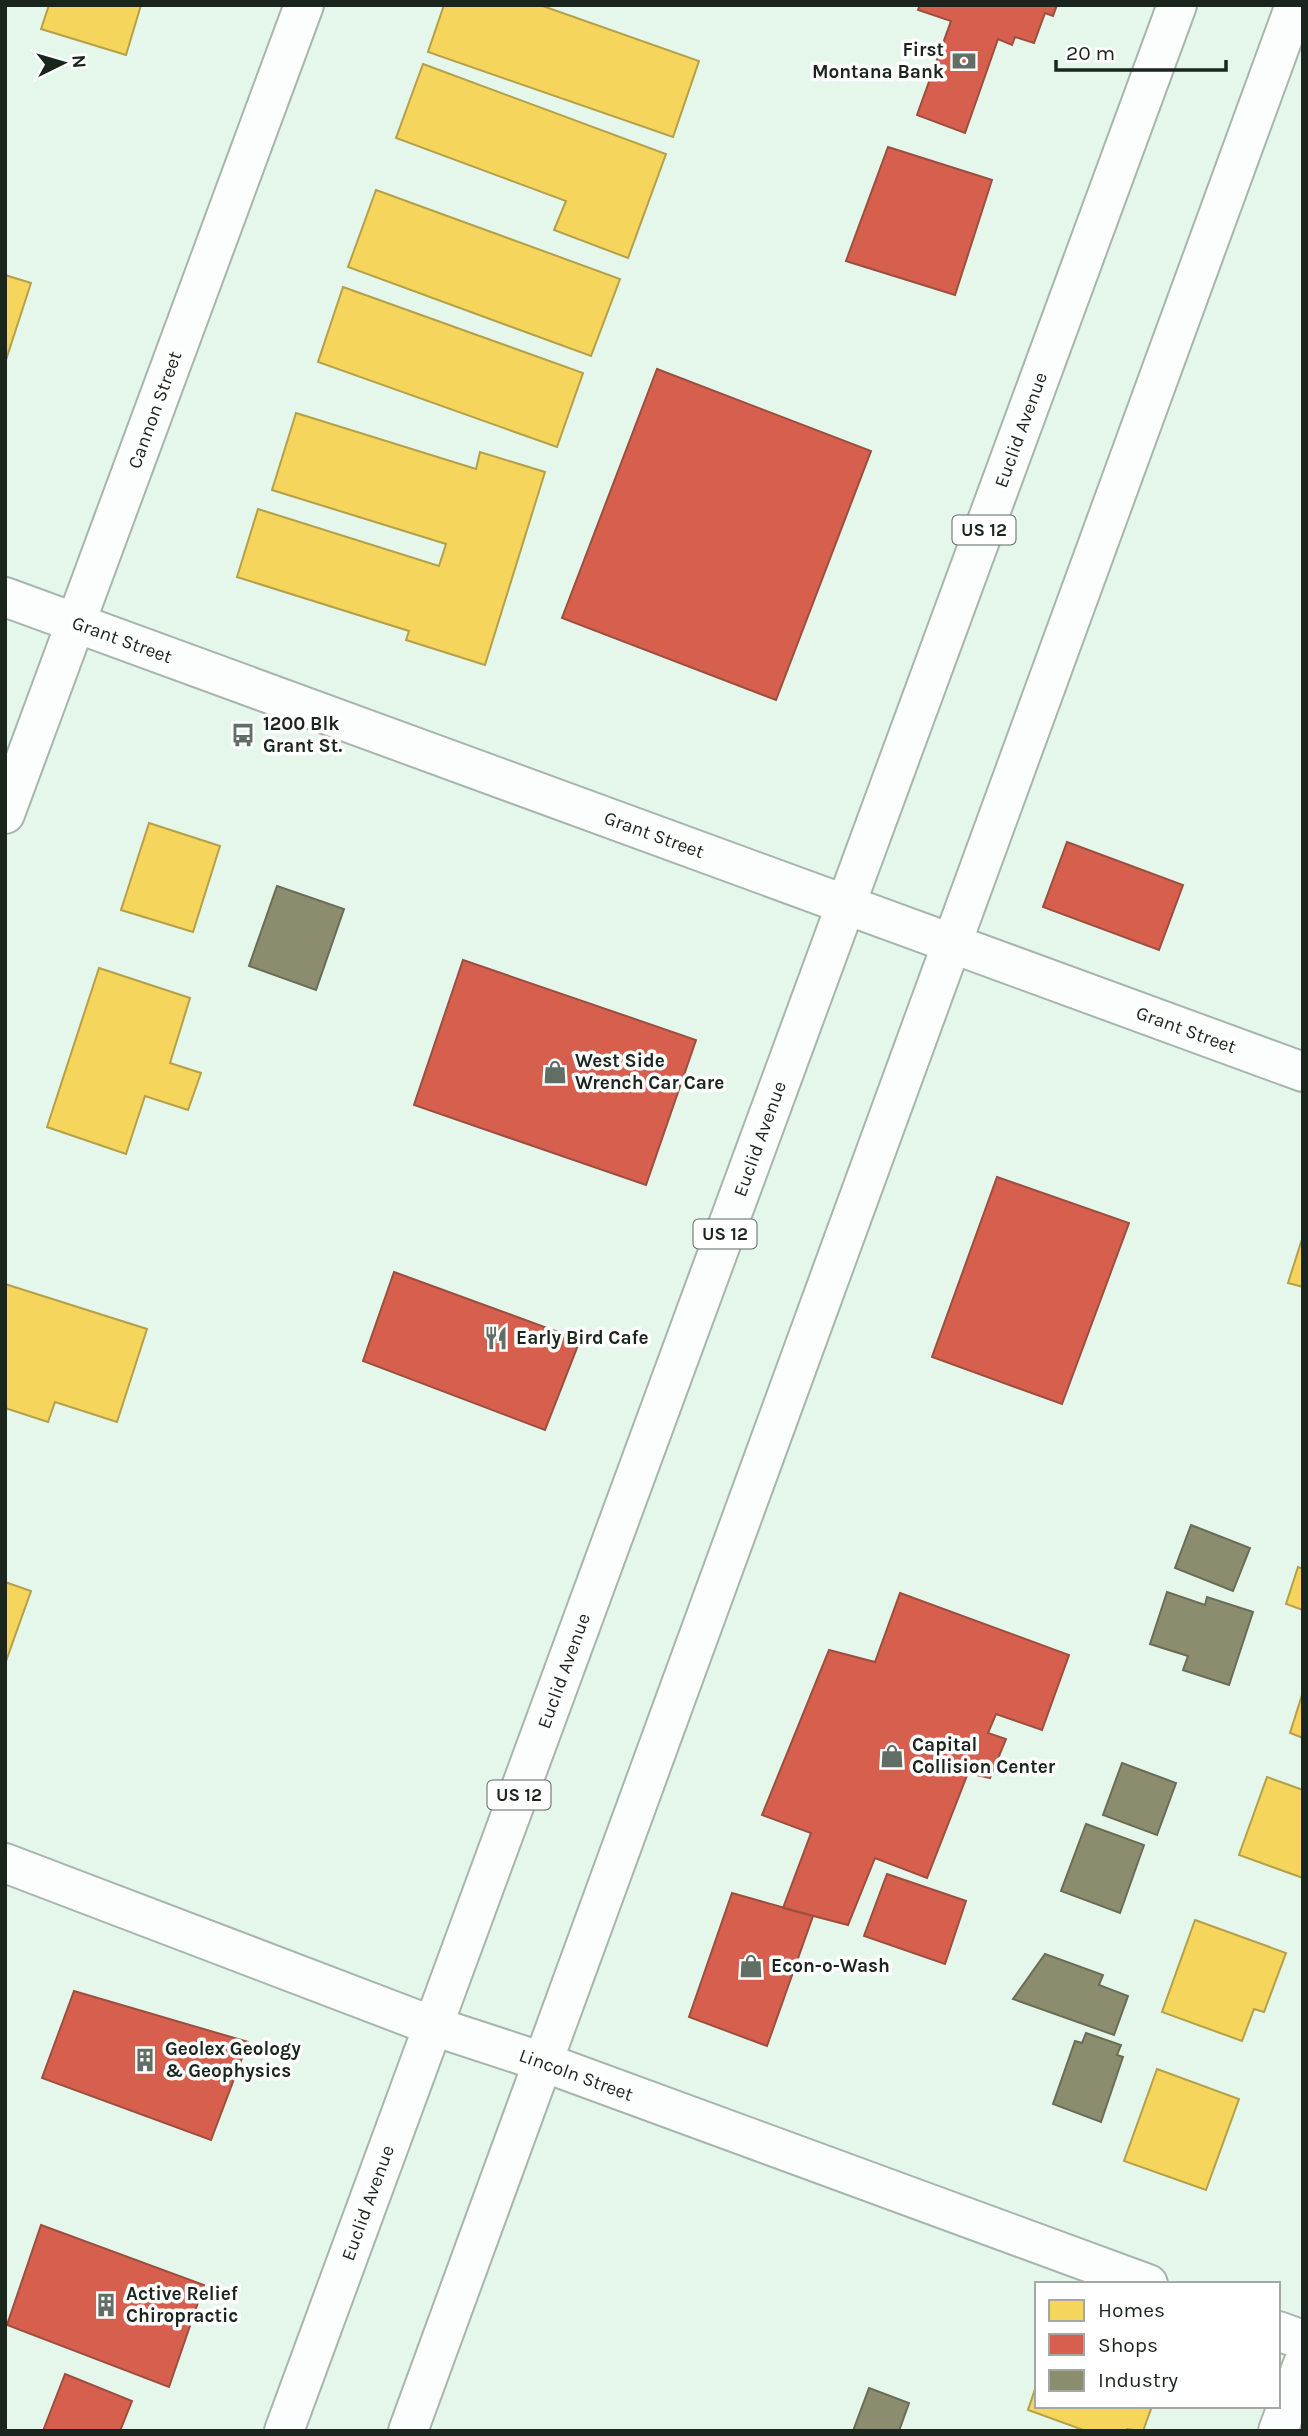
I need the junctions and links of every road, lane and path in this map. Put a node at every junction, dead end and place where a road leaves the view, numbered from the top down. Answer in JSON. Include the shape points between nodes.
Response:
{"nodes":[{"id":1,"x":304,"y":5,"type":"edge"},
{"id":2,"x":1177,"y":5,"type":"edge"},
{"id":3,"x":1295,"y":5,"type":"edge"},
{"id":4,"x":5,"y":597,"type":"edge"},
{"id":5,"x":77,"y":624,"type":"junction"},
{"id":6,"x":5,"y":814,"type":"edge"},
{"id":7,"x":846,"y":905,"type":"junction"},
{"id":8,"x":952,"y":943,"type":"junction"},
{"id":9,"x":1303,"y":1072,"type":"edge"},
{"id":10,"x":5,"y":1863,"type":"edge"},
{"id":11,"x":433,"y":2026,"type":"junction"},
{"id":12,"x":543,"y":2062,"type":"junction"},
{"id":13,"x":1143,"y":2282,"type":"edge"},
{"id":14,"x":1280,"y":2333,"type":"edge"},
{"id":15,"x":1303,"y":2340,"type":"edge"},
{"id":16,"x":1303,"y":2364,"type":"edge"},
{"id":17,"x":284,"y":2431,"type":"edge"},
{"id":18,"x":408,"y":2431,"type":"edge"},
{"id":19,"x":1278,"y":2431,"type":"edge"}],
"edges":[{"from":1,"to":5,"type":"main road","name":"Cannon Street"},
{"from":2,"to":7,"type":"main road","name":"Euclid Avenue","number":"US 12"},
{"from":3,"to":8,"type":"main road"},
{"from":4,"to":5,"type":"main road","name":"Grant Street"},
{"from":5,"to":6,"type":"main road","name":"Cannon Street"},
{"from":5,"to":7,"type":"main road","name":"Grant Street"},
{"from":7,"to":8,"type":"main road","name":"Grant Street"},
{"from":7,"to":11,"type":"main road","name":"Euclid Avenue","number":"US 12"},
{"from":8,"to":9,"type":"main road","name":"Grant Street"},
{"from":8,"to":12,"type":"main road"},
{"from":10,"to":11,"type":"main road","name":"Lincoln Street"},
{"from":11,"to":12,"type":"main road","name":"Lincoln Street"},
{"from":11,"to":17,"type":"main road","name":"Euclid Avenue","number":"US 12"},
{"from":12,"to":13,"type":"main road","name":"Lincoln Street"},
{"from":12,"to":18,"type":"main road"},
{"from":14,"to":15,"type":"main road"},
{"from":16,"to":19,"type":"main road"}]}
